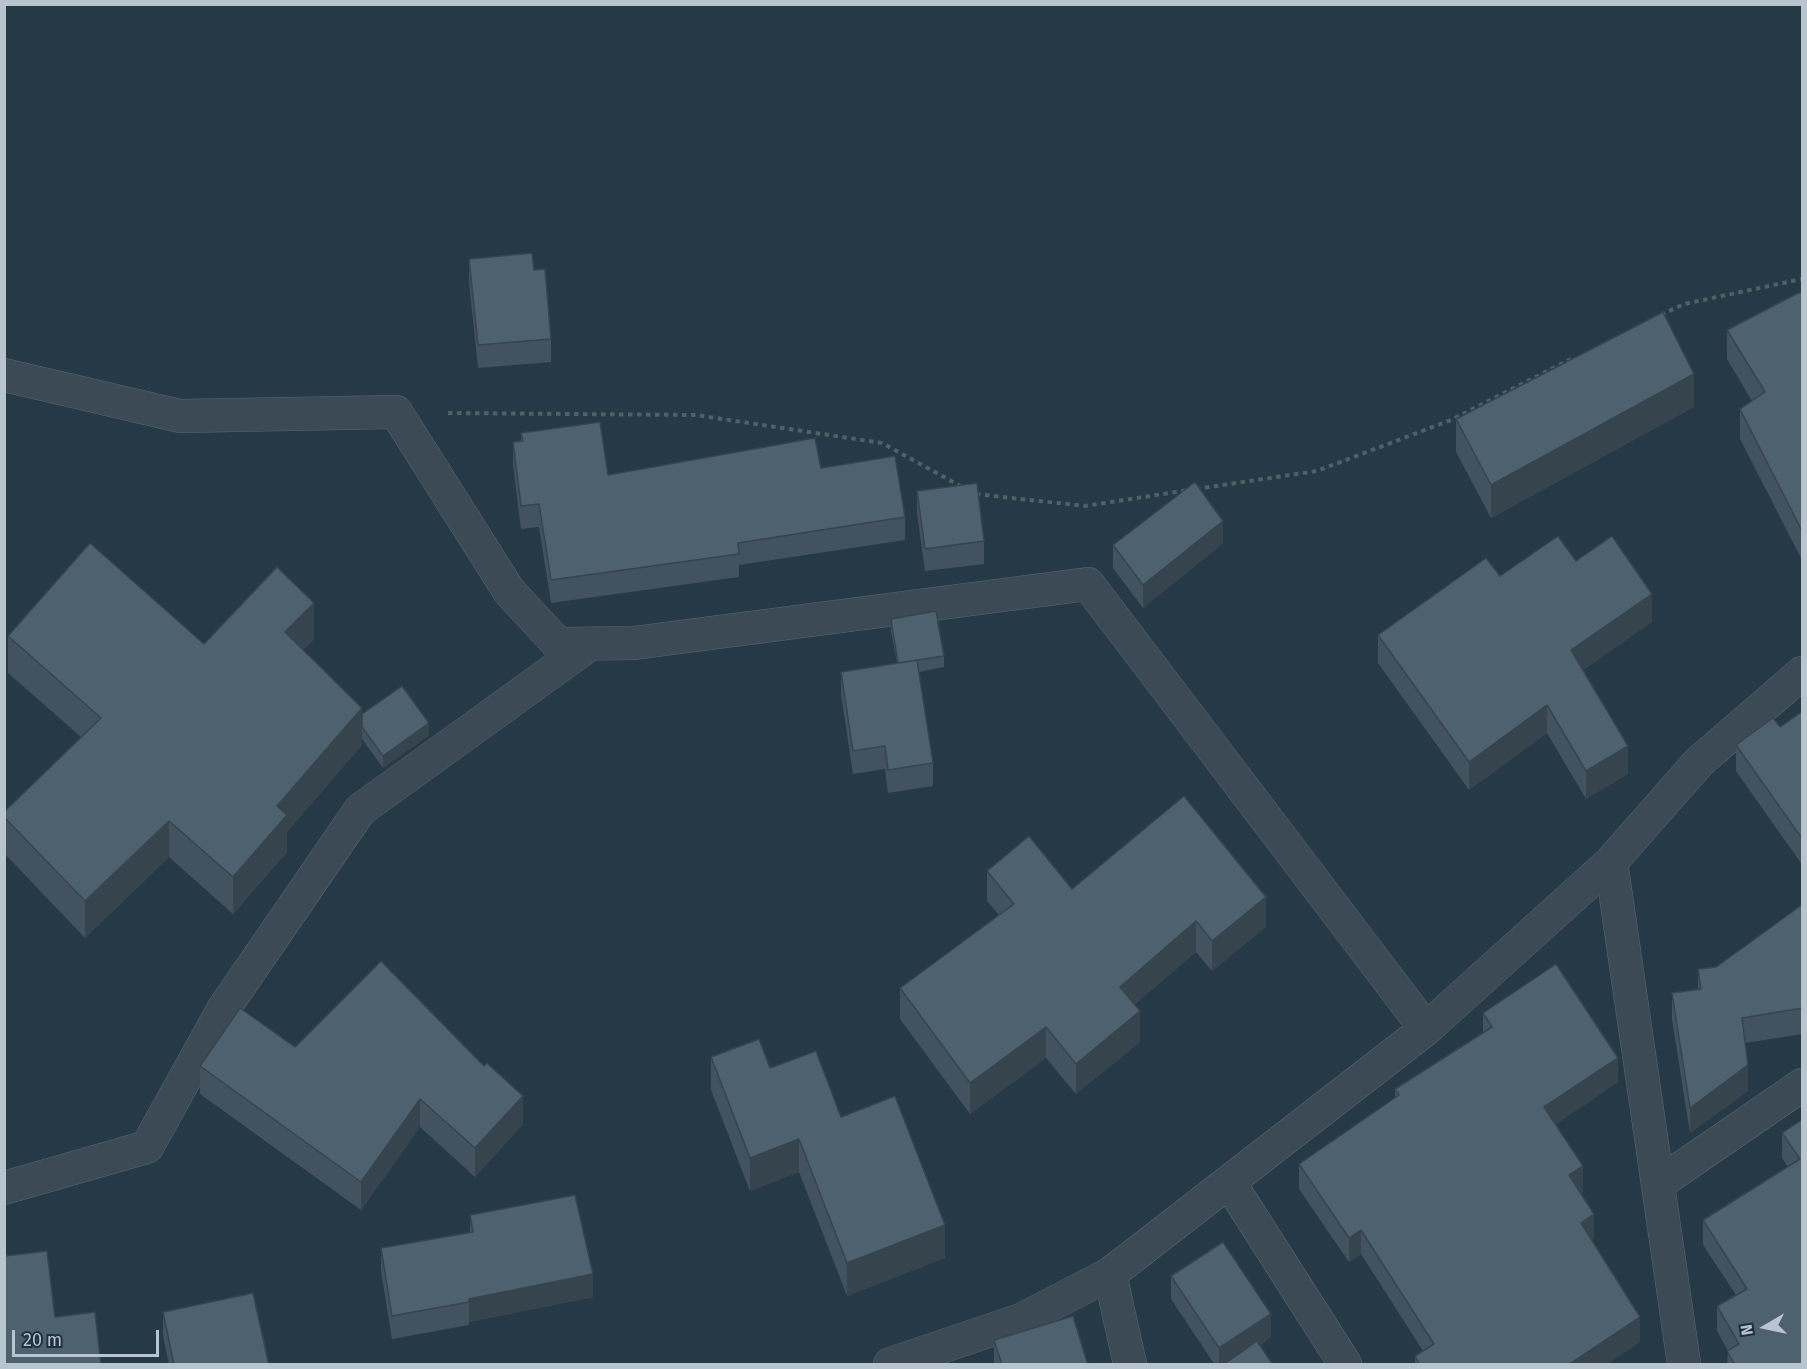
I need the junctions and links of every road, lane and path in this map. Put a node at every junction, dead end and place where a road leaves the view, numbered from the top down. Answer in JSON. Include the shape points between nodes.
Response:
{"nodes":[{"id":1,"x":1803,"y":279,"type":"edge"},
{"id":2,"x":1655,"y":318,"type":"edge"},
{"id":3,"x":1574,"y":358,"type":"edge"},
{"id":4,"x":4,"y":375,"type":"edge"},
{"id":5,"x":396,"y":412,"type":"junction"},
{"id":6,"x":590,"y":644,"type":"junction"},
{"id":7,"x":1803,"y":673,"type":"edge"},
{"id":8,"x":1611,"y":862,"type":"junction"},
{"id":9,"x":1426,"y":1029,"type":"junction"},
{"id":10,"x":1803,"y":1085,"type":"edge"},
{"id":11,"x":1229,"y":1182,"type":"junction"},
{"id":12,"x":1658,"y":1184,"type":"junction"},
{"id":13,"x":4,"y":1188,"type":"edge"},
{"id":14,"x":1110,"y":1274,"type":"junction"},
{"id":15,"x":890,"y":1365,"type":"edge"},
{"id":16,"x":1130,"y":1365,"type":"edge"},
{"id":17,"x":1345,"y":1365,"type":"edge"},
{"id":18,"x":1684,"y":1365,"type":"edge"}],
"edges":[{"from":1,"to":2,"type":"path","via":[[1684,304]]},
{"from":3,"to":5,"type":"path","via":[[1452,420],[1317,471],[1085,506],[979,496],[882,443],[696,415]]},
{"from":4,"to":5,"type":"street","via":[[180,416]]},
{"from":5,"to":6,"type":"street","via":[[509,591],[558,644]]},
{"from":6,"to":9,"type":"street","via":[[634,643],[1088,584]]},
{"from":6,"to":13,"type":"street","via":[[360,810],[224,1008],[147,1147]]},
{"from":7,"to":8,"type":"street","via":[[1699,762]]},
{"from":8,"to":9,"type":"street"},
{"from":8,"to":12,"type":"street"},
{"from":9,"to":11,"type":"street"},
{"from":10,"to":12,"type":"street"},
{"from":11,"to":14,"type":"street"},
{"from":11,"to":17,"type":"street"},
{"from":12,"to":18,"type":"street"},
{"from":14,"to":15,"type":"street","via":[[1021,1320]]},
{"from":14,"to":16,"type":"street"}]}
